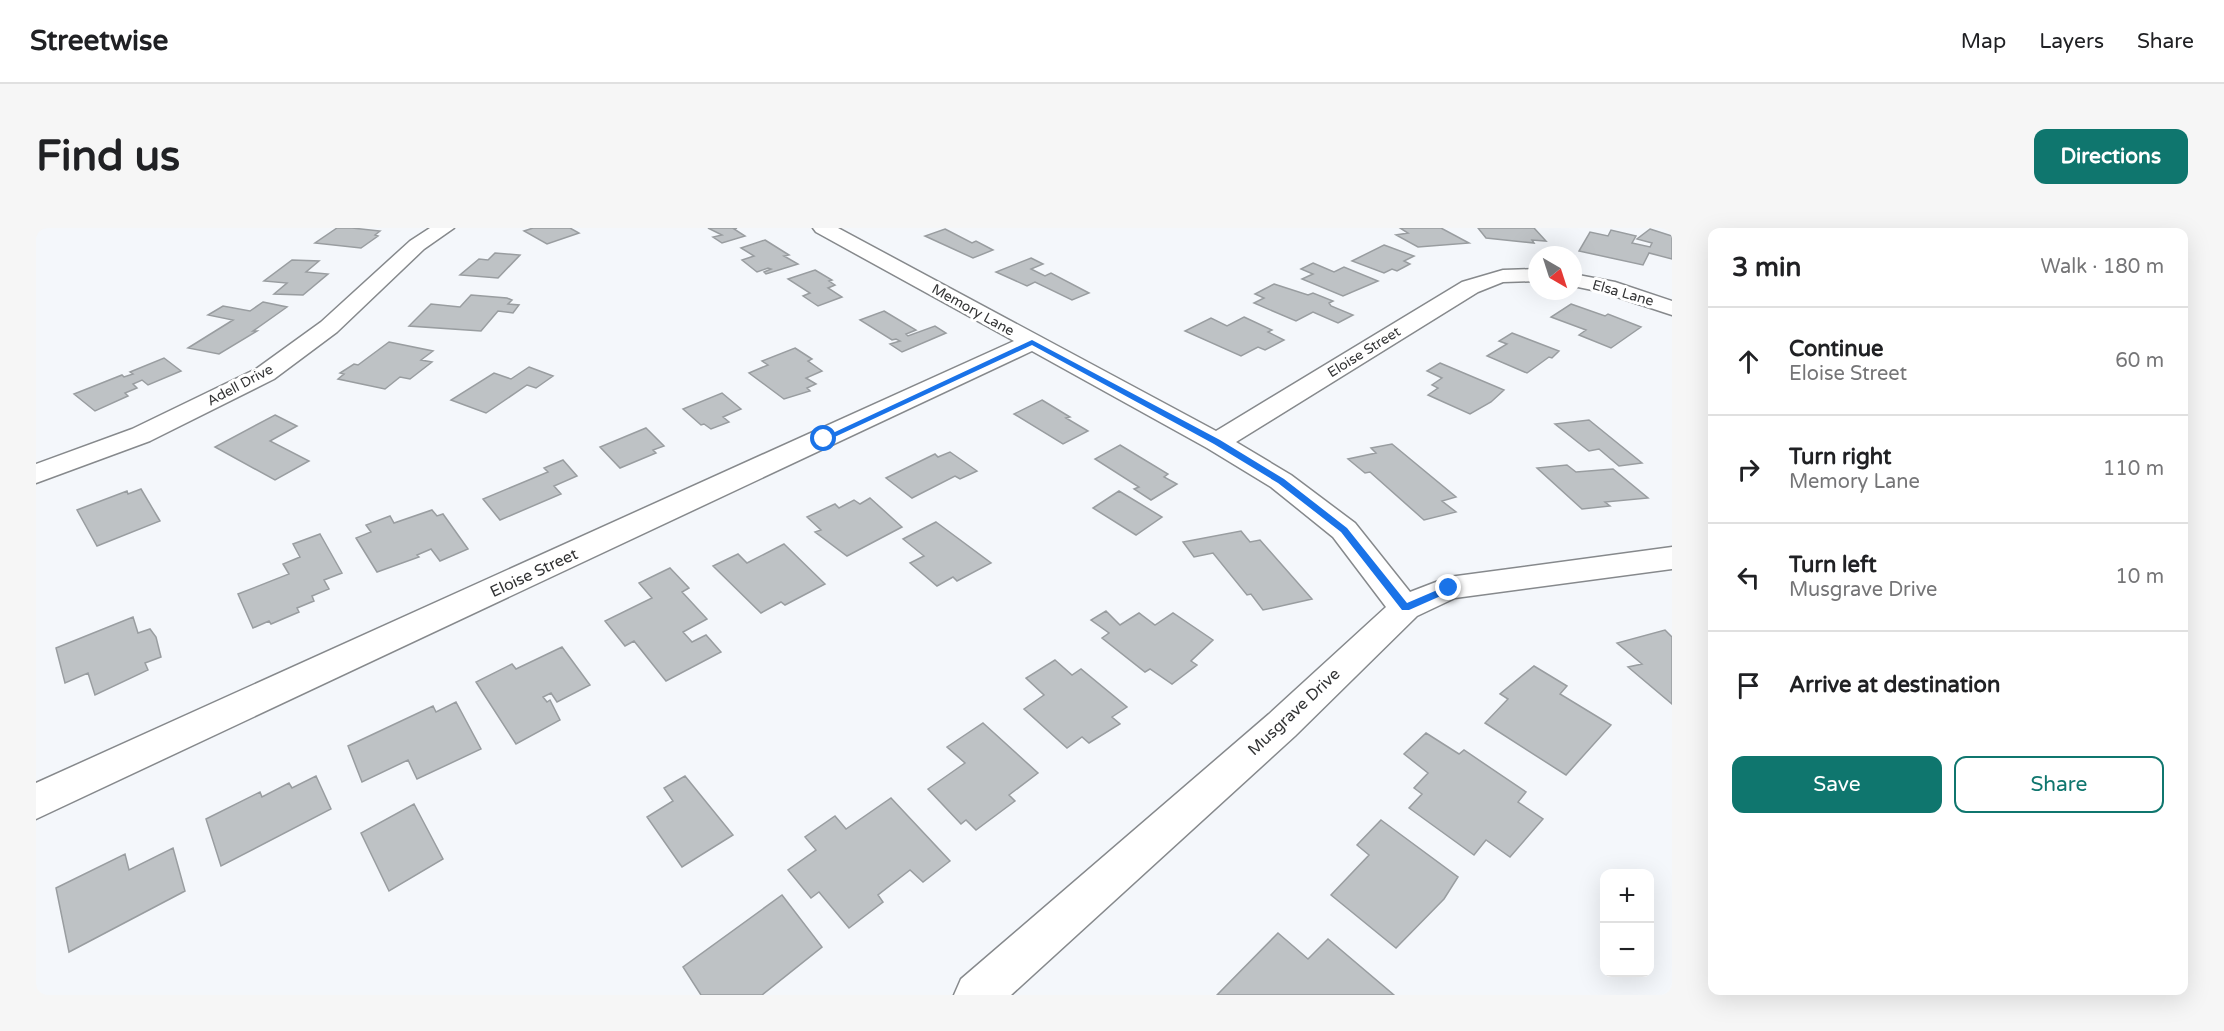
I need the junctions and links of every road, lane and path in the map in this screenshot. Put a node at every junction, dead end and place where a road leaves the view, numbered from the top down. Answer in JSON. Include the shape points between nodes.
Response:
{"nodes":[{"id":1,"x":444,"y":228,"type":"edge"},
{"id":2,"x":823,"y":228,"type":"edge"},
{"id":3,"x":1527,"y":274,"type":"edge"},
{"id":4,"x":1582,"y":282,"type":"edge"},
{"id":5,"x":1672,"y":308,"type":"edge"},
{"id":6,"x":1032,"y":342,"type":"junction"},
{"id":7,"x":1217,"y":442,"type":"junction"},
{"id":8,"x":36,"y":474,"type":"edge"},
{"id":9,"x":1672,"y":558,"type":"edge"},
{"id":10,"x":1405,"y":608,"type":"junction"},
{"id":11,"x":36,"y":802,"type":"edge"},
{"id":12,"x":977,"y":995,"type":"edge"}],
"edges":[{"from":1,"to":8,"type":"street","name":"Adell Drive","via":[[417,245],[328,327],[265,374],[141,435]]},
{"from":2,"to":6,"type":"street","name":"Memory Lane"},
{"from":3,"to":7,"type":"street","name":"Eloise Street","via":[[1491,277],[1470,287]]},
{"from":4,"to":5,"type":"street","name":"Elsa Lane"},
{"from":6,"to":7,"type":"street","name":"Memory Lane"},
{"from":6,"to":11,"type":"street","name":"Eloise Street"},
{"from":7,"to":10,"type":"street","name":"Memory Lane","via":[[1281,481],[1344,530]]},
{"from":9,"to":10,"type":"street","name":"Musgrave Drive","via":[[1449,588]]},
{"from":10,"to":12,"type":"street","name":"Musgrave Drive","via":[[1282,724]]}]}
